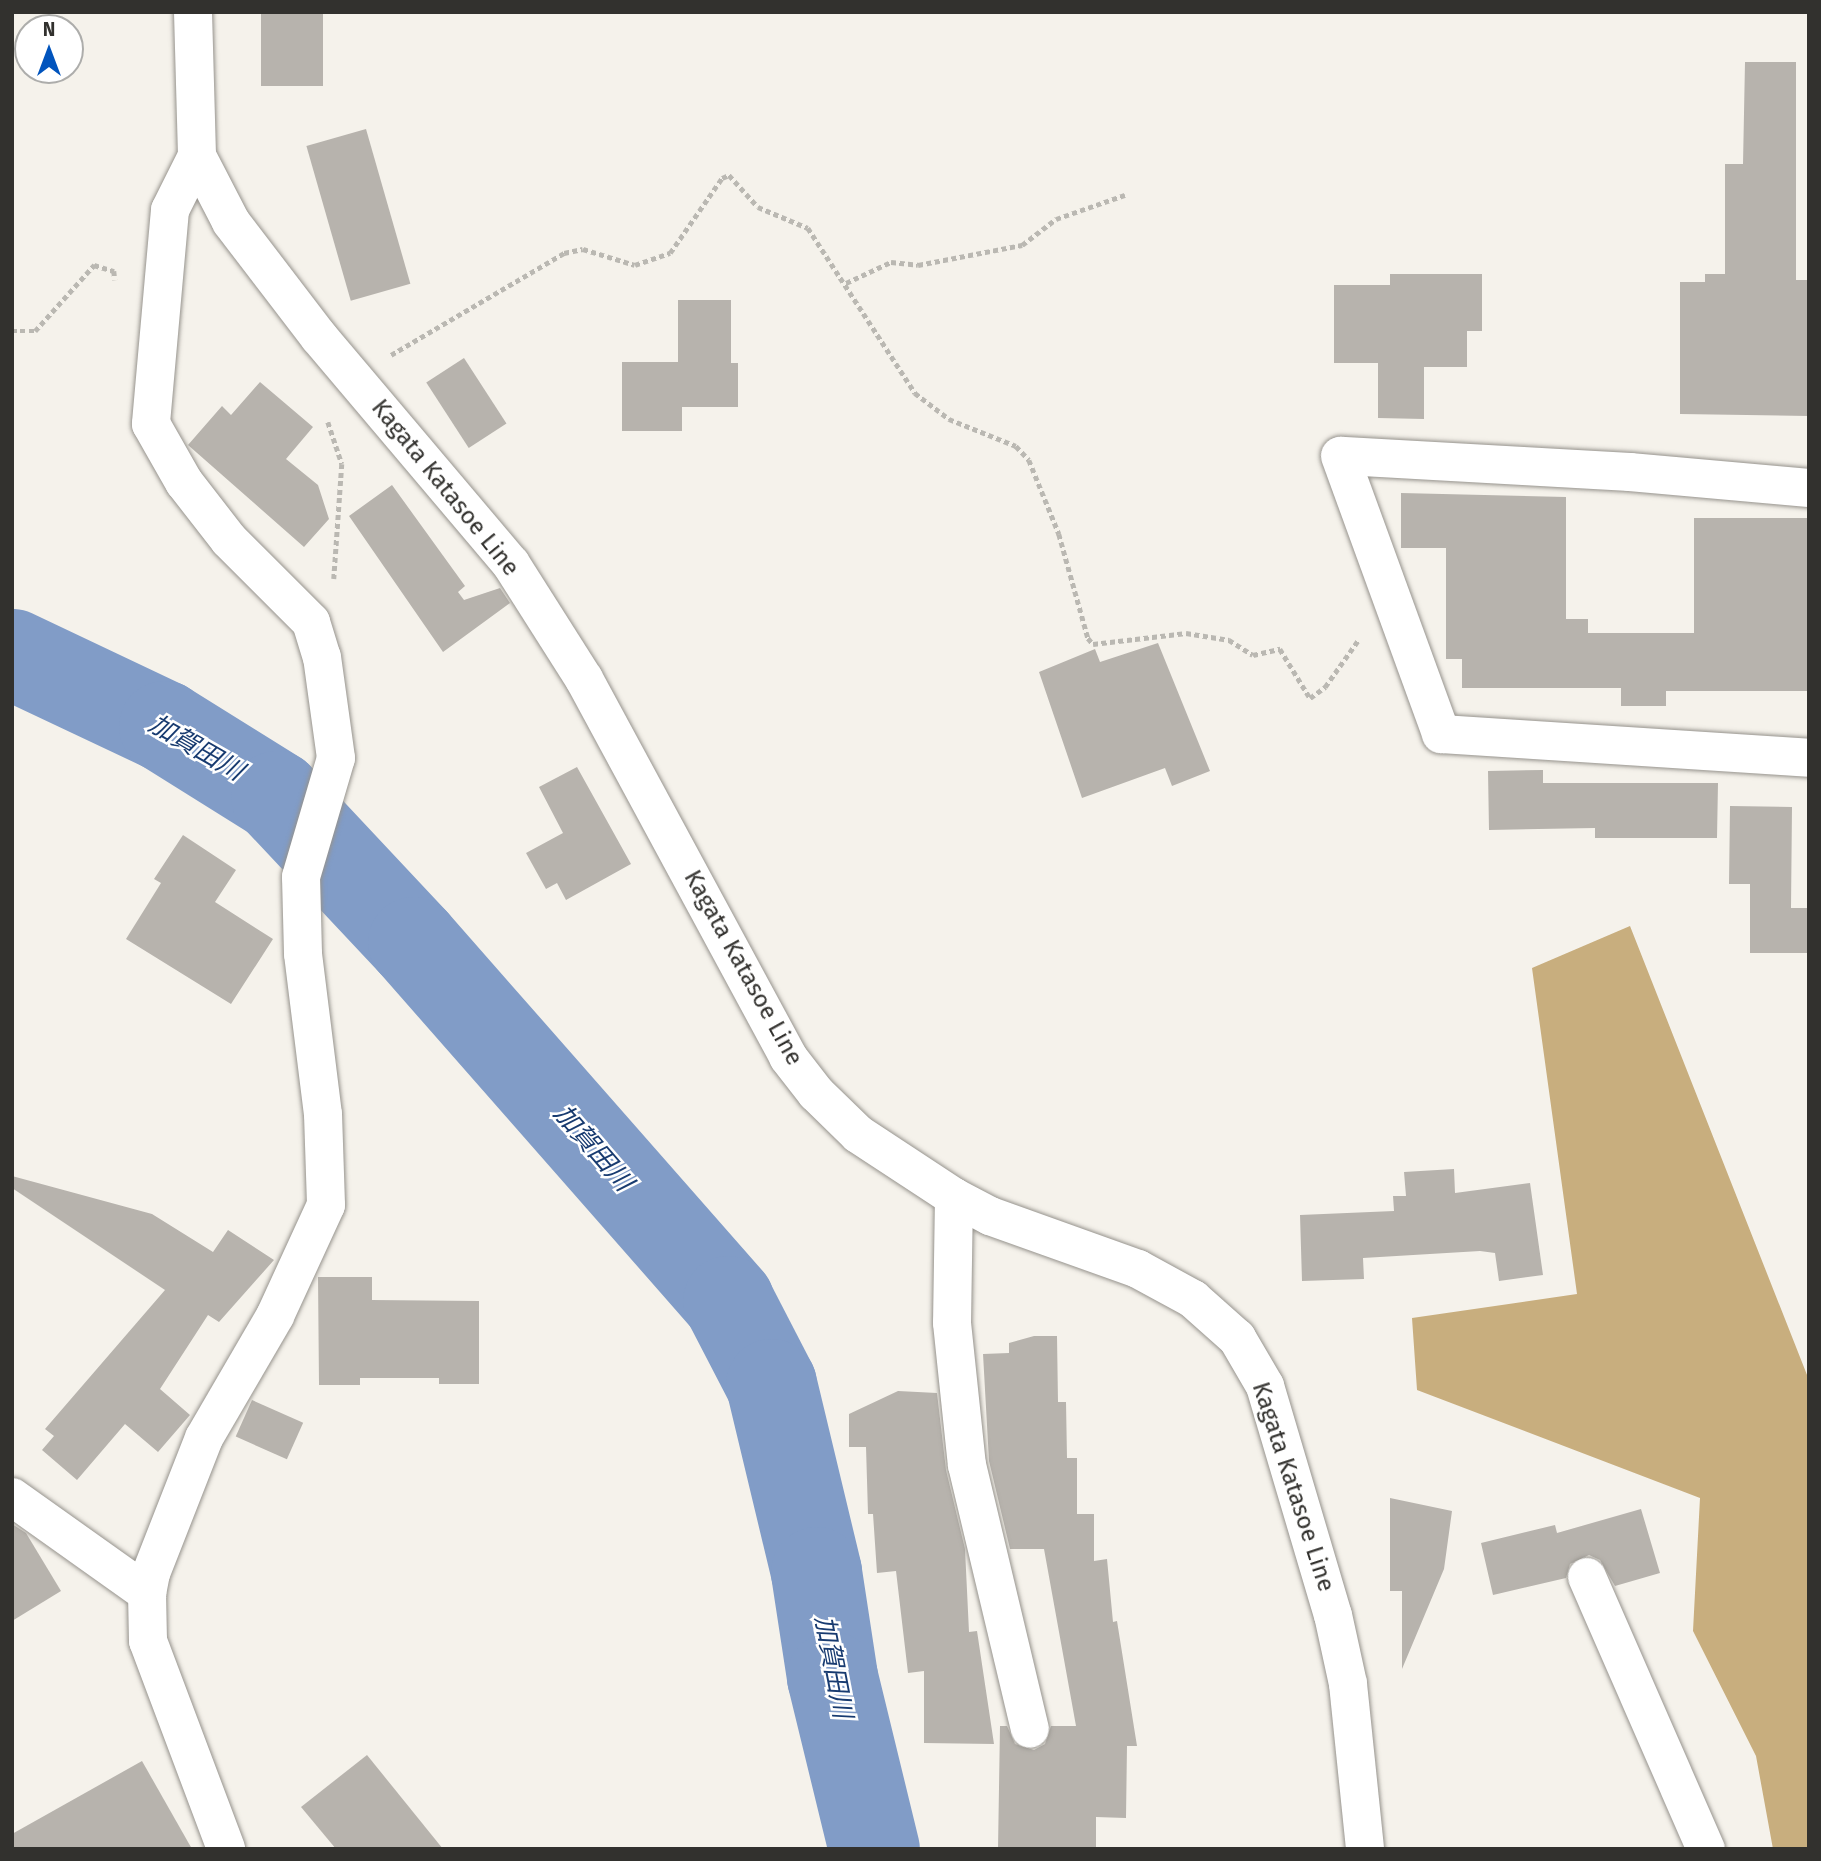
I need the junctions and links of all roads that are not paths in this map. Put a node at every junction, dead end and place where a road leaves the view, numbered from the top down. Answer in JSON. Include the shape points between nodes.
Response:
{"nodes":[{"id":1,"x":193,"y":12,"type":"edge"},
{"id":2,"x":197,"y":156,"type":"junction"},
{"id":3,"x":1809,"y":488,"type":"edge"},
{"id":4,"x":1809,"y":758,"type":"edge"},
{"id":5,"x":954,"y":1197,"type":"junction"},
{"id":6,"x":12,"y":1497,"type":"edge"},
{"id":7,"x":1587,"y":1577,"type":"dead end"},
{"id":8,"x":147,"y":1593,"type":"junction"},
{"id":9,"x":1030,"y":1729,"type":"dead end"},
{"id":10,"x":226,"y":1849,"type":"edge"},
{"id":11,"x":1365,"y":1849,"type":"edge"},
{"id":12,"x":1706,"y":1849,"type":"edge"}],
"edges":[{"from":1,"to":2,"type":"street","name":"Kagata Katasoe Line"},
{"from":2,"to":5,"type":"street","name":"Kagata Katasoe Line","via":[[231,222],[510,564],[584,679],[788,1057],[858,1134]]},
{"from":2,"to":8,"type":"street","via":[[170,210],[151,424],[184,482],[229,540],[311,622],[322,657],[336,758],[301,877],[307,1001],[323,1114],[326,1205],[275,1316],[204,1438]]},
{"from":3,"to":4,"type":"street","via":[[1630,472],[1340,456],[1441,734]]},
{"from":5,"to":9,"type":"street","via":[[952,1323],[967,1465]]},
{"from":5,"to":11,"type":"street","name":"Kagata Katasoe Line","via":[[990,1216],[1138,1269],[1193,1299],[1237,1338],[1265,1386],[1333,1615],[1348,1684]]},
{"from":6,"to":8,"type":"street"},
{"from":7,"to":12,"type":"street"},
{"from":8,"to":10,"type":"street","via":[[148,1641]]}]}
